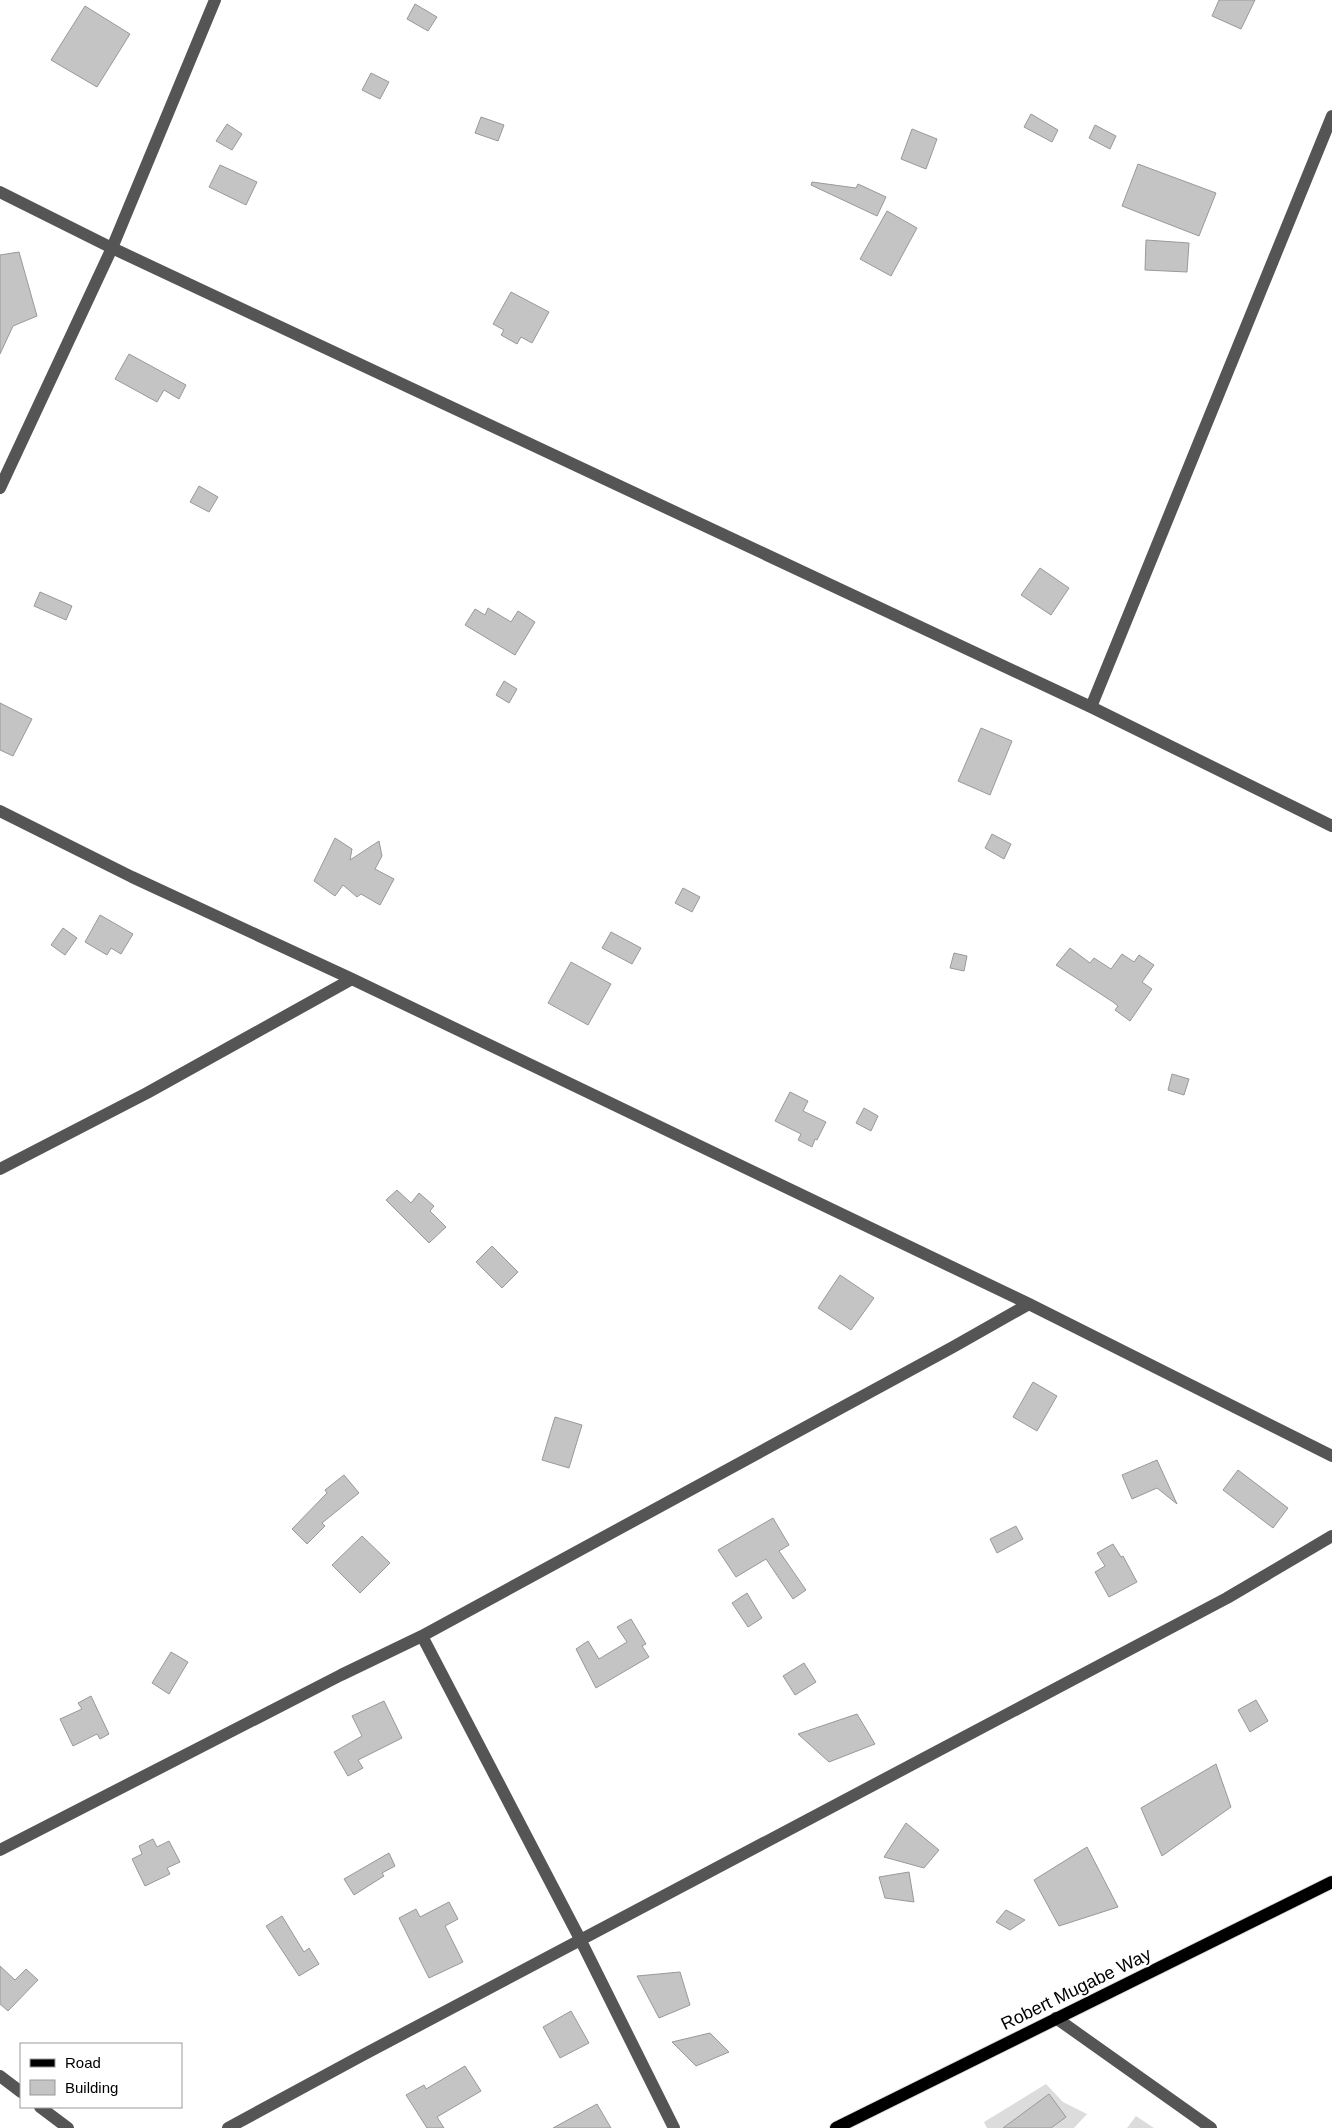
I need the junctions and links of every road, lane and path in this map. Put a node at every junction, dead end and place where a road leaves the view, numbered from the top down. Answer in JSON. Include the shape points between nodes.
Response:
{"nodes":[{"id":1,"x":215,"y":0,"type":"edge"},
{"id":2,"x":1332,"y":116,"type":"edge"},
{"id":3,"x":0,"y":192,"type":"edge"},
{"id":4,"x":112,"y":248,"type":"junction"},
{"id":5,"x":0,"y":488,"type":"edge"},
{"id":6,"x":1091,"y":707,"type":"junction"},
{"id":7,"x":0,"y":811,"type":"edge"},
{"id":8,"x":1332,"y":826,"type":"edge"},
{"id":9,"x":352,"y":979,"type":"junction"},
{"id":10,"x":0,"y":1169,"type":"edge"},
{"id":11,"x":1029,"y":1304,"type":"junction"},
{"id":12,"x":1332,"y":1456,"type":"edge"},
{"id":13,"x":1332,"y":1536,"type":"edge"},
{"id":14,"x":422,"y":1636,"type":"junction"},
{"id":15,"x":0,"y":1850,"type":"edge"},
{"id":16,"x":1332,"y":1882,"type":"edge"},
{"id":17,"x":580,"y":1940,"type":"junction"},
{"id":18,"x":1056,"y":2018,"type":"junction"},
{"id":19,"x":0,"y":2076,"type":"edge"},
{"id":20,"x":20,"y":2091,"type":"edge"},
{"id":21,"x":41,"y":2108,"type":"edge"},
{"id":22,"x":68,"y":2128,"type":"edge"},
{"id":23,"x":228,"y":2128,"type":"edge"},
{"id":24,"x":674,"y":2128,"type":"edge"},
{"id":25,"x":836,"y":2128,"type":"edge"},
{"id":26,"x":1211,"y":2128,"type":"edge"}],
"edges":[{"from":1,"to":4,"type":"street"},
{"from":2,"to":6,"type":"street"},
{"from":3,"to":4,"type":"street"},
{"from":4,"to":5,"type":"street"},
{"from":4,"to":6,"type":"street"},
{"from":6,"to":8,"type":"street"},
{"from":7,"to":9,"type":"street","via":[[132,877]]},
{"from":9,"to":10,"type":"street","via":[[147,1093]]},
{"from":9,"to":11,"type":"street"},
{"from":11,"to":12,"type":"street"},
{"from":11,"to":14,"type":"street"},
{"from":13,"to":17,"type":"street","via":[[1227,1598]]},
{"from":14,"to":15,"type":"street"},
{"from":14,"to":17,"type":"street"},
{"from":16,"to":18,"type":"main road","name":"Robert Mugabe Way"},
{"from":17,"to":23,"type":"street"},
{"from":17,"to":24,"type":"street"},
{"from":18,"to":25,"type":"main road","name":"Robert Mugabe Way"},
{"from":18,"to":26,"type":"street"},
{"from":19,"to":20,"type":"street"},
{"from":21,"to":22,"type":"street"}]}
